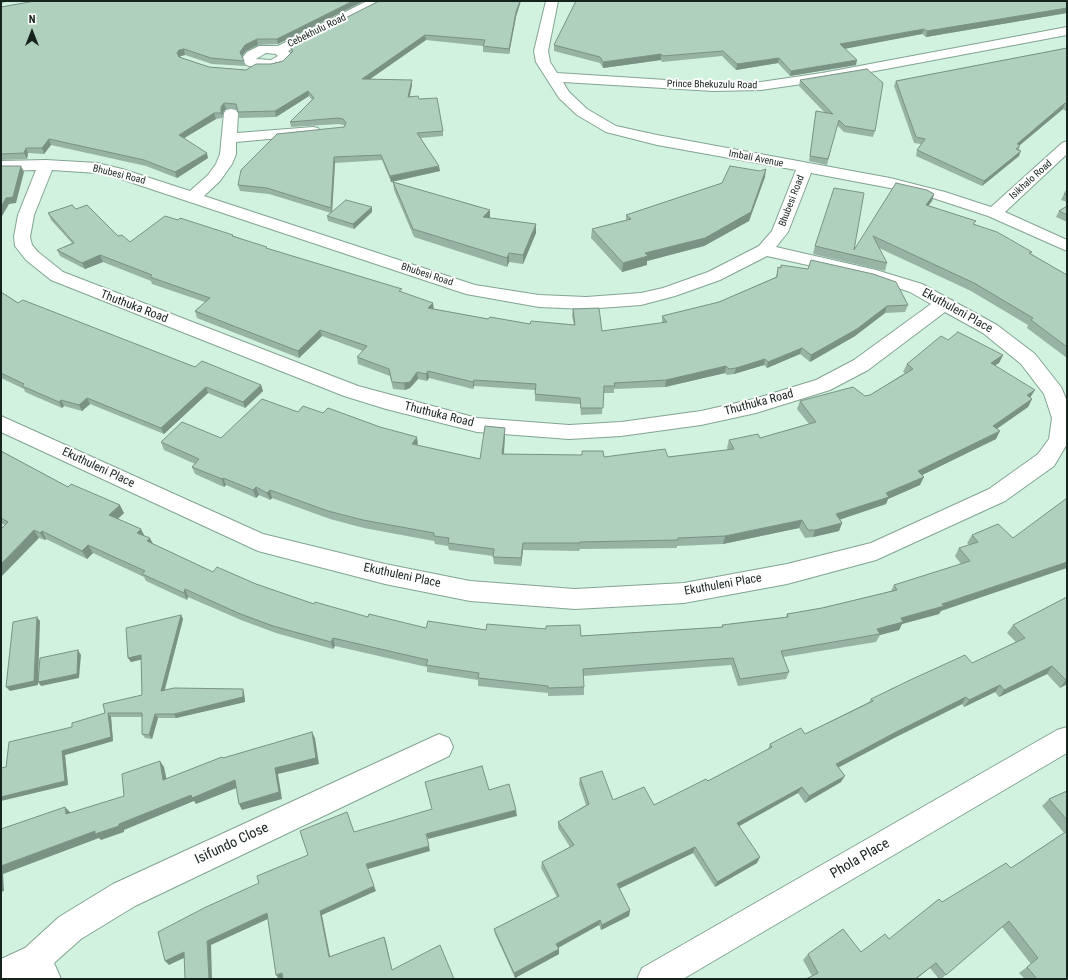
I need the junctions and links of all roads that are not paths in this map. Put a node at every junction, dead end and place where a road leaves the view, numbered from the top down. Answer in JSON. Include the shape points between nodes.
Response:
{"nodes":[{"id":1,"x":376,"y":1,"type":"edge"},
{"id":2,"x":552,"y":1,"type":"edge"},
{"id":3,"x":1067,"y":31,"type":"edge"},
{"id":4,"x":280,"y":50,"type":"dead end"},
{"id":5,"x":552,"y":77,"type":"junction"},
{"id":6,"x":230,"y":114,"type":"dead end"},
{"id":7,"x":327,"y":130,"type":"edge"},
{"id":8,"x":228,"y":138,"type":"junction"},
{"id":9,"x":1067,"y":146,"type":"edge"},
{"id":10,"x":46,"y":164,"type":"junction"},
{"id":11,"x":1,"y":166,"type":"edge"},
{"id":12,"x":805,"y":168,"type":"junction"},
{"id":13,"x":193,"y":197,"type":"junction"},
{"id":14,"x":994,"y":213,"type":"junction"},
{"id":15,"x":1067,"y":246,"type":"edge"},
{"id":16,"x":765,"y":250,"type":"junction"},
{"id":17,"x":945,"y":303,"type":"junction"},
{"id":18,"x":1,"y":423,"type":"edge"},
{"id":19,"x":1067,"y":739,"type":"edge"},
{"id":20,"x":438,"y":747,"type":"dead end"},
{"id":21,"x":40,"y":969,"type":"edge"},
{"id":22,"x":1,"y":975,"type":"edge"},
{"id":23,"x":653,"y":979,"type":"edge"}],
"edges":[{"from":1,"to":4,"type":"street","name":"Cebekhulu Road"},
{"from":2,"to":5,"type":"street","via":[[541,51]]},
{"from":3,"to":5,"type":"street","name":"Prince Bhekuzulu Road","via":[[761,86],[713,87]]},
{"from":5,"to":12,"type":"street","name":"Imbali Avenue","via":[[564,95],[582,112],[610,129]]},
{"from":6,"to":8,"type":"street"},
{"from":7,"to":8,"type":"street"},
{"from":8,"to":13,"type":"street","via":[[228,154],[219,173]]},
{"from":9,"to":14,"type":"street","name":"Isikhalo Road"},
{"from":10,"to":11,"type":"street","name":"Bhubesi Road"},
{"from":10,"to":13,"type":"street","name":"Bhubesi Road","via":[[110,171]]},
{"from":10,"to":17,"type":"street","name":"Thuthuka Road","via":[[26,215],[22,237],[24,246],[32,256],[57,276],[351,391],[477,425],[569,432],[621,429],[701,418],[756,406],[823,385],[861,365],[897,341]]},
{"from":12,"to":14,"type":"street","name":"Imbali Avenue","via":[[890,183],[939,195]]},
{"from":12,"to":16,"type":"street","name":"Bhubesi Road","via":[[780,232]]},
{"from":13,"to":16,"type":"street","name":"Bhubesi Road","via":[[472,290],[539,301],[592,303],[641,299],[690,285]]},
{"from":14,"to":15,"type":"street","name":"Imbali Avenue"},
{"from":16,"to":17,"type":"street","name":"Ekuthuleni Place","via":[[876,275],[916,288]]},
{"from":17,"to":18,"type":"street","name":"Ekuthuleni Place","via":[[990,329],[1028,359],[1054,392],[1062,418],[1059,440],[1046,460],[997,495],[876,551],[788,574],[684,593],[574,599],[470,591],[385,574],[258,542]]},
{"from":19,"to":23,"type":"street","name":"Phola Place"},
{"from":20,"to":21,"type":"street","name":"Isifundo Close","via":[[124,895],[70,928]]},
{"from":21,"to":22,"type":"street","name":"Isifundo Close","via":[[17,970]]}]}
